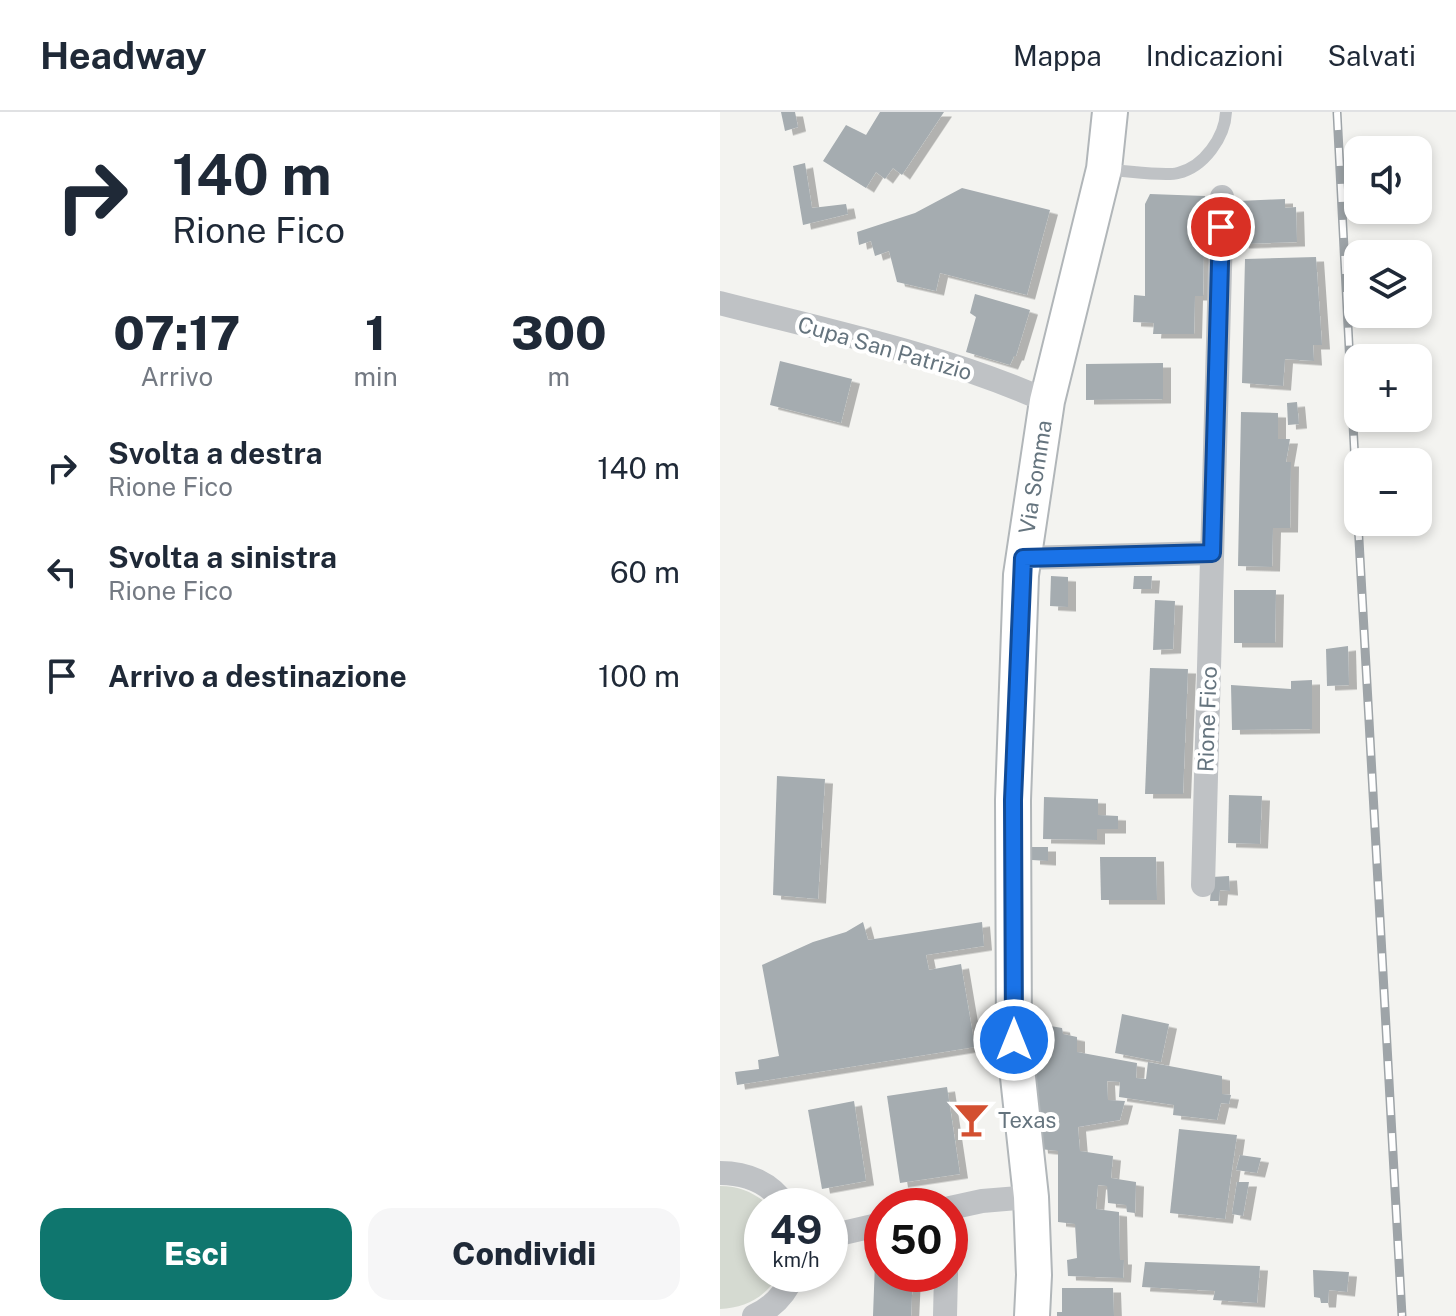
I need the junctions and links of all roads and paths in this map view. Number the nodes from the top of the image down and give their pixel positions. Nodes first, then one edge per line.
1 (1110, 112) edge
2 (1226, 112) edge
3 (1104, 169) junction
4 (1222, 197) dead end
5 (720, 303) edge
6 (1047, 401) junction
7 (1212, 553) junction
8 (1023, 558) junction
9 (1203, 885) dead end
10 (720, 1173) edge
11 (769, 1188) edge
12 (1031, 1197) junction
13 (968, 1204) edge
14 (784, 1292) edge
15 (946, 1292) edge
16 (754, 1316) edge
17 (945, 1316) edge
18 (1032, 1316) edge

1 - 3 main road, Via Somma
2 - 3 lane
3 - 6 main road, Via Somma
4 - 7 street, Rione Fico
5 - 6 street, Cupa San Patrizio
6 - 8 main road, Via Somma
7 - 8 street
7 - 9 street, Rione Fico
8 - 12 main road, Via Somma
10 - 11 street
12 - 13 street
12 - 18 main road, Via Somma
14 - 16 street
15 - 17 street

